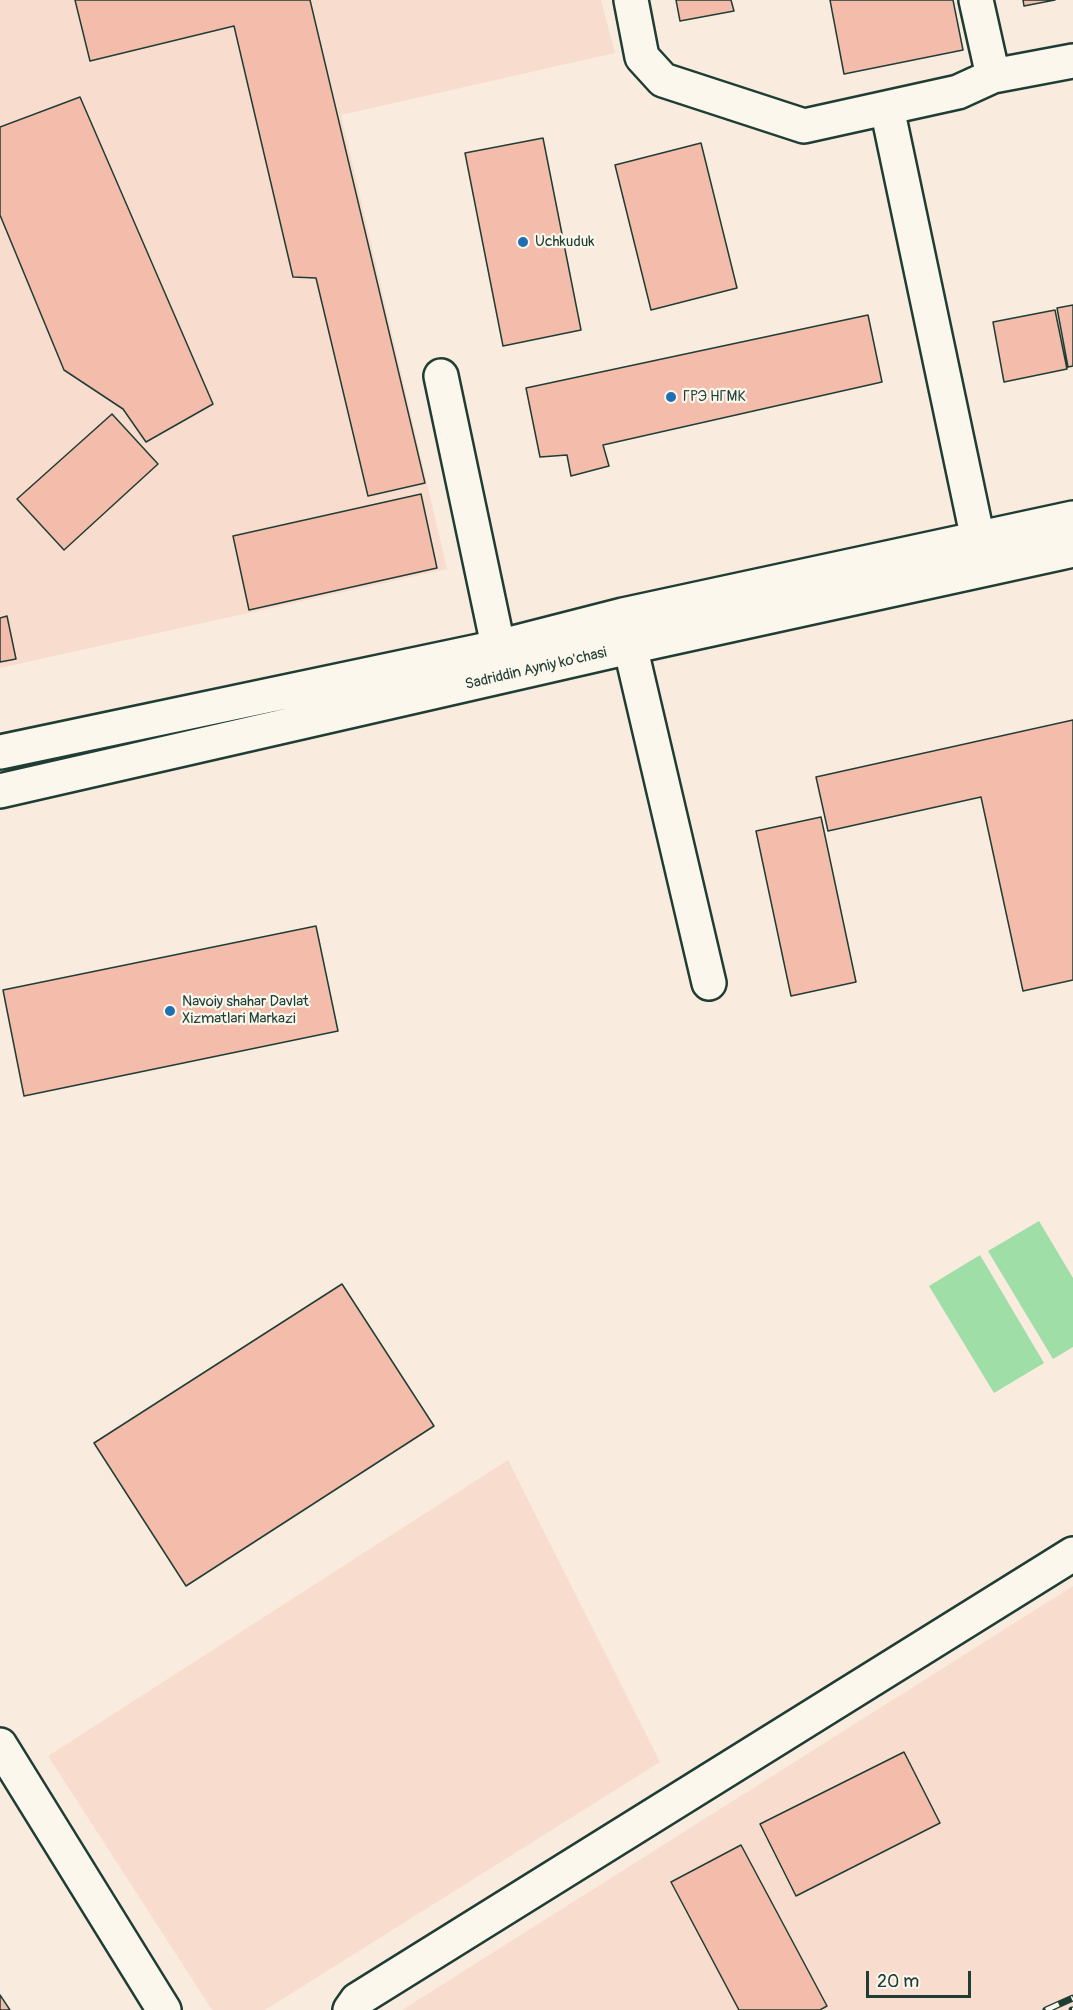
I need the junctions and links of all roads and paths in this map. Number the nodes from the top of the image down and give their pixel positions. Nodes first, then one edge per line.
1 (631, 0) edge
2 (976, 0) edge
3 (1073, 62) edge
4 (993, 76) junction
5 (887, 108) junction
6 (441, 376) dead end
7 (1073, 518) edge
8 (1073, 550) edge
9 (981, 554) junction
10 (623, 615) junction
11 (630, 647) junction
12 (501, 662) junction
13 (0, 752) edge
14 (0, 791) edge
15 (709, 983) dead end
16 (1073, 1554) edge
17 (0, 1744) edge
18 (164, 2010) edge
19 (351, 2010) edge

1 - 5 main road
2 - 4 main road
3 - 4 main road
4 - 5 main road
5 - 9 main road
6 - 12 main road
7 - 9 main road, Sadriddin Ayniy ko'chasi
8 - 9 main road, Sadriddin Ayniy ko'chasi
9 - 10 main road, Sadriddin Ayniy ko'chasi
9 - 11 main road, Sadriddin Ayniy ko'chasi
10 - 11 main road
10 - 12 main road, Sadriddin Ayniy ko'chasi
11 - 12 main road, Sadriddin Ayniy ko'chasi
11 - 15 main road
12 - 13 main road, Sadriddin Ayniy ko'chasi
12 - 14 main road, Sadriddin Ayniy ko'chasi
16 - 19 main road
17 - 18 main road

